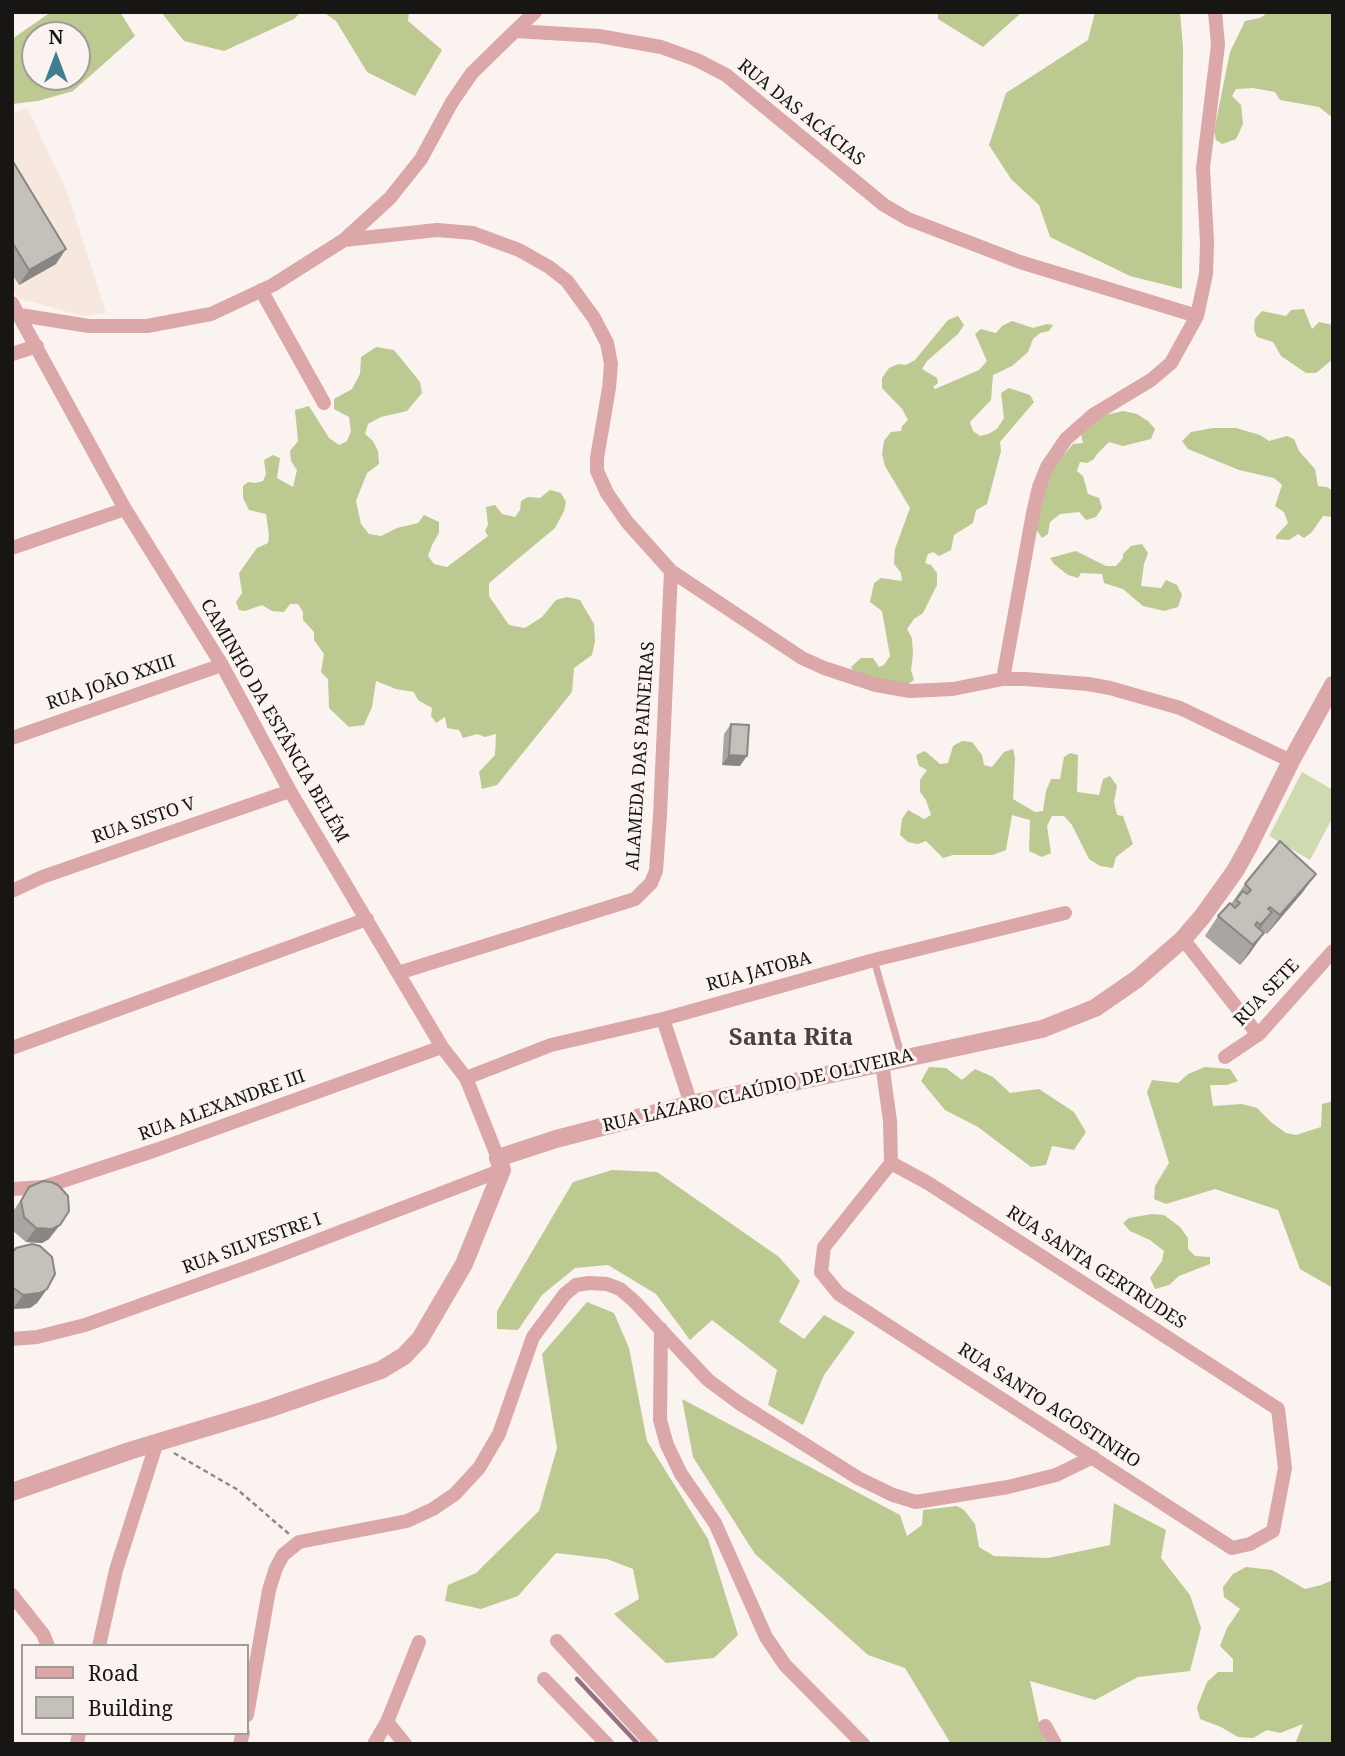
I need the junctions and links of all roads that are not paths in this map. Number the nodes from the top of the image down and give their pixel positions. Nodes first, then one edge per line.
1 (535, 12) edge
2 (1215, 12) edge
3 (515, 31) junction
4 (344, 240) junction
5 (261, 290) junction
6 (16, 309) edge
7 (1198, 316) junction
8 (37, 346) junction
9 (12, 354) edge
10 (324, 403) dead end
11 (125, 509) junction
12 (12, 548) edge
13 (671, 571) junction
14 (222, 665) junction
15 (1003, 679) junction
16 (1333, 685) edge
17 (12, 738) edge
18 (1291, 761) junction
19 (290, 791) junction
20 (12, 891) edge
21 (1065, 913) dead end
22 (366, 919) junction
23 (1183, 939) junction
24 (1333, 951) edge
25 (874, 960) junction
26 (398, 973) junction
27 (663, 1018) junction
28 (1258, 1035) junction
29 (442, 1047) junction
30 (12, 1048) edge
31 (1225, 1057) dead end
32 (902, 1058) junction
33 (882, 1062) junction
34 (466, 1078) junction
35 (691, 1104) junction
36 (891, 1163) junction
37 (500, 1164) junction
38 (12, 1189) edge
39 (660, 1329) junction
40 (12, 1339) edge
41 (1278, 1409) joint
42 (157, 1442) junction
43 (1093, 1457) junction
44 (12, 1492) edge
45 (12, 1595) edge
46 (556, 1641) dead end
47 (419, 1642) dead end
48 (47, 1644) edge
49 (99, 1644) edge
50 (544, 1679) dead end
51 (248, 1709) edge
52 (387, 1722) junction
53 (1045, 1726) dead end
54 (374, 1744) edge
55 (405, 1744) edge
56 (607, 1744) edge
57 (652, 1744) edge
58 (863, 1744) edge
59 (1055, 1744) edge

1 - 3 street
2 - 7 street
3 - 4 street
3 - 7 street, RUA DAS ACÁCIAS
4 - 5 street
4 - 13 street
5 - 6 street
5 - 10 street
6 - 8 street, CAMINHO DA ESTÂNCIA BELÉM
7 - 15 street
8 - 9 street
8 - 11 street, CAMINHO DA ESTÂNCIA BELÉM
11 - 12 street
11 - 14 street, CAMINHO DA ESTÂNCIA BELÉM
13 - 15 street
13 - 26 street, ALAMEDA DAS PAINEIRAS
14 - 17 street, RUA JOÃO XXIII
14 - 19 street, CAMINHO DA ESTÂNCIA BELÉM
15 - 18 street
16 - 18 street, RUA LÁZARO CLAÚDIO DE OLIVEIRA
18 - 23 street, RUA LÁZARO CLAÚDIO DE OLIVEIRA
19 - 20 street, RUA SISTO V
19 - 22 street, CAMINHO DA ESTÂNCIA BELÉM
21 - 25 street, RUA JATOBA
22 - 26 street, CAMINHO DA ESTÂNCIA BELÉM
22 - 30 street
23 - 28 street
23 - 32 street, RUA LÁZARO CLAÚDIO DE OLIVEIRA
24 - 28 street, RUA SETE
25 - 27 street, RUA JATOBA
25 - 32 lane
26 - 29 street, CAMINHO DA ESTÂNCIA BELÉM
27 - 34 street, RUA JATOBA
27 - 35 street
28 - 31 street, RUA SETE
29 - 34 street, CAMINHO DA ESTÂNCIA BELÉM
29 - 38 street, RUA ALEXANDRE III
32 - 33 street, RUA LÁZARO CLAÚDIO DE OLIVEIRA
33 - 35 street, RUA LÁZARO CLAÚDIO DE OLIVEIRA
33 - 36 street
34 - 37 street, CAMINHO DA ESTÂNCIA BELÉM
35 - 37 street, RUA LÁZARO CLAÚDIO DE OLIVEIRA
36 - 41 street, RUA SANTA GERTRUDES
36 - 43 street, RUA SANTO AGOSTINHO
37 - 40 street, RUA SILVESTRE I
37 - 42 street
39 - 43 street
39 - 51 street
39 - 58 street
41 - 43 street, RUA SANTO AGOSTINHO
42 - 44 street
42 - 49 street
45 - 48 street
46 - 57 street
47 - 52 street
50 - 56 street
52 - 54 street
52 - 55 street
53 - 59 street

